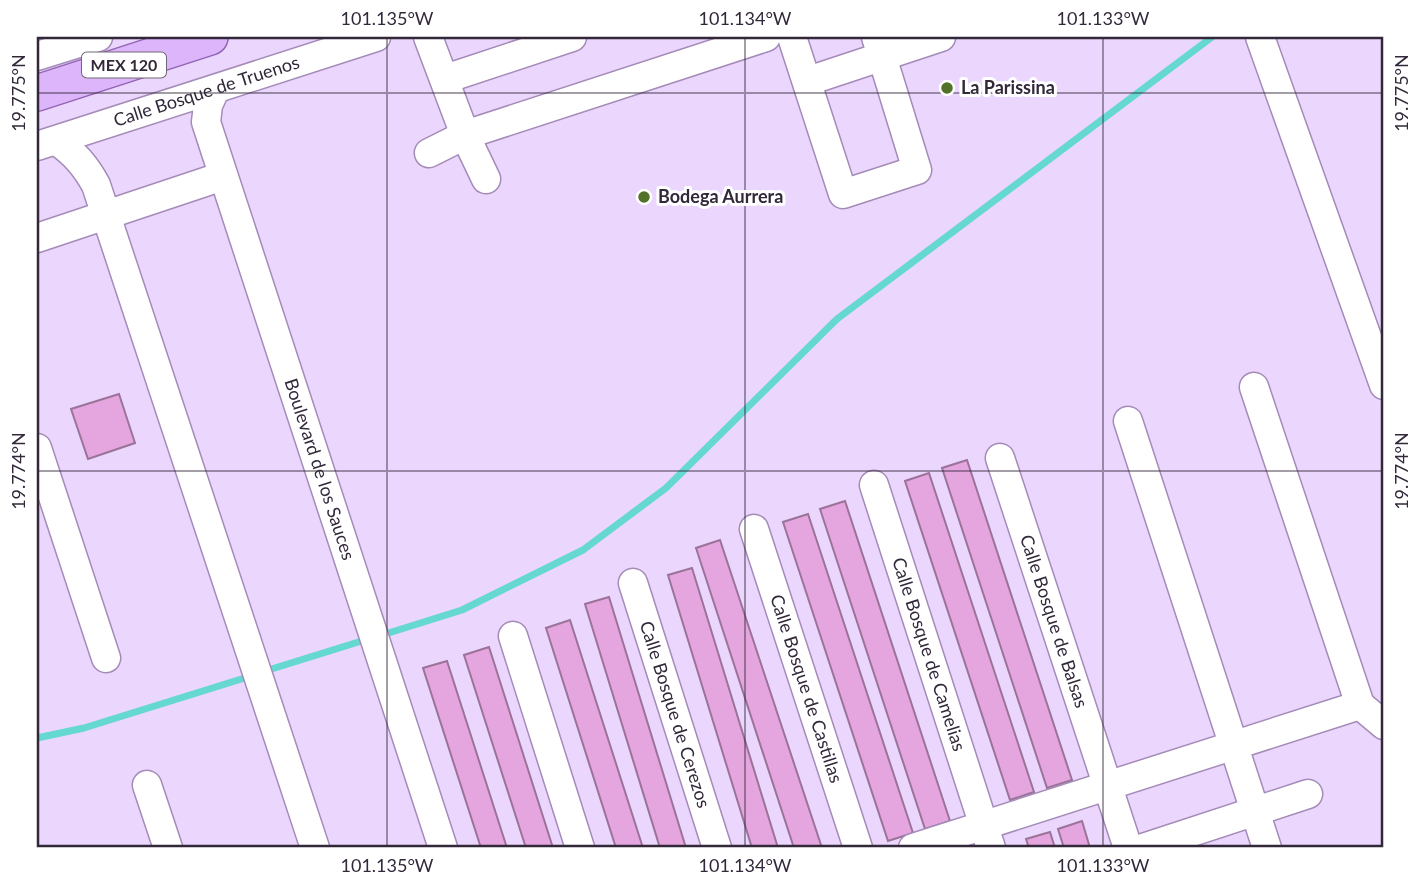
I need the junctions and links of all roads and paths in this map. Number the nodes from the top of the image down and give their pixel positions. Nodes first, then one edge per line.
1 (98, 37) edge
2 (210, 37) edge
3 (376, 37) edge
4 (428, 37) edge
5 (572, 37) edge
6 (766, 37) edge
7 (792, 37) edge
8 (942, 37) edge
9 (1260, 37) edge
10 (880, 47) edge
11 (37, 56) edge
12 (445, 79) junction
13 (808, 81) junction
14 (215, 90) junction
15 (37, 93) edge
16 (465, 135) junction
17 (47, 144) edge
18 (429, 153) dead end
19 (223, 176) junction
20 (486, 179) dead end
21 (106, 215) junction
22 (37, 238) edge
23 (1384, 384) edge
24 (1254, 387) dead end
25 (1128, 421) dead end
26 (37, 448) edge
27 (1000, 458) dead end
28 (874, 485) dead end
29 (754, 529) dead end
30 (633, 583) dead end
31 (513, 636) dead end
32 (106, 658) dead end
33 (1360, 705) junction
34 (1384, 725) edge
35 (1233, 745) junction
36 (147, 785) dead end
37 (1108, 785) junction
38 (1308, 794) dead end
39 (1255, 813) junction
40 (987, 837) edge
41 (168, 848) edge
42 (314, 848) edge
43 (443, 848) edge
44 (580, 848) edge
45 (717, 848) edge
46 (858, 848) edge
47 (913, 848) edge
48 (1128, 848) edge
49 (1143, 848) edge
50 (1267, 848) edge

1 - 11 street
2 - 15 main road, MEX 120
3 - 14 street, Calle Bosque de Truenos
4 - 12 street
5 - 12 street
6 - 16 street
7 - 13 street
8 - 10 street
9 - 23 street
10 - 13 street
10 - 13 street
12 - 16 street
14 - 17 street, Calle Bosque de Truenos
14 - 19 street, Boulevard de los Sauces
16 - 18 street
16 - 20 street
17 - 21 street
19 - 21 street
19 - 43 street, Boulevard de los Sauces
21 - 22 street
21 - 42 street
24 - 33 street
25 - 35 street
26 - 32 street
27 - 37 street, Calle Bosque de Balsas
28 - 40 street, Calle Bosque de Camelias
29 - 46 street, Calle Bosque de Castillas
30 - 45 street, Calle Bosque de Cerezos
31 - 44 street
33 - 34 street
33 - 35 street
35 - 37 street
35 - 39 street
36 - 41 street
37 - 40 street
37 - 48 street, Calle Bosque de Balsas
38 - 39 street
39 - 49 street
39 - 50 street
40 - 47 street

